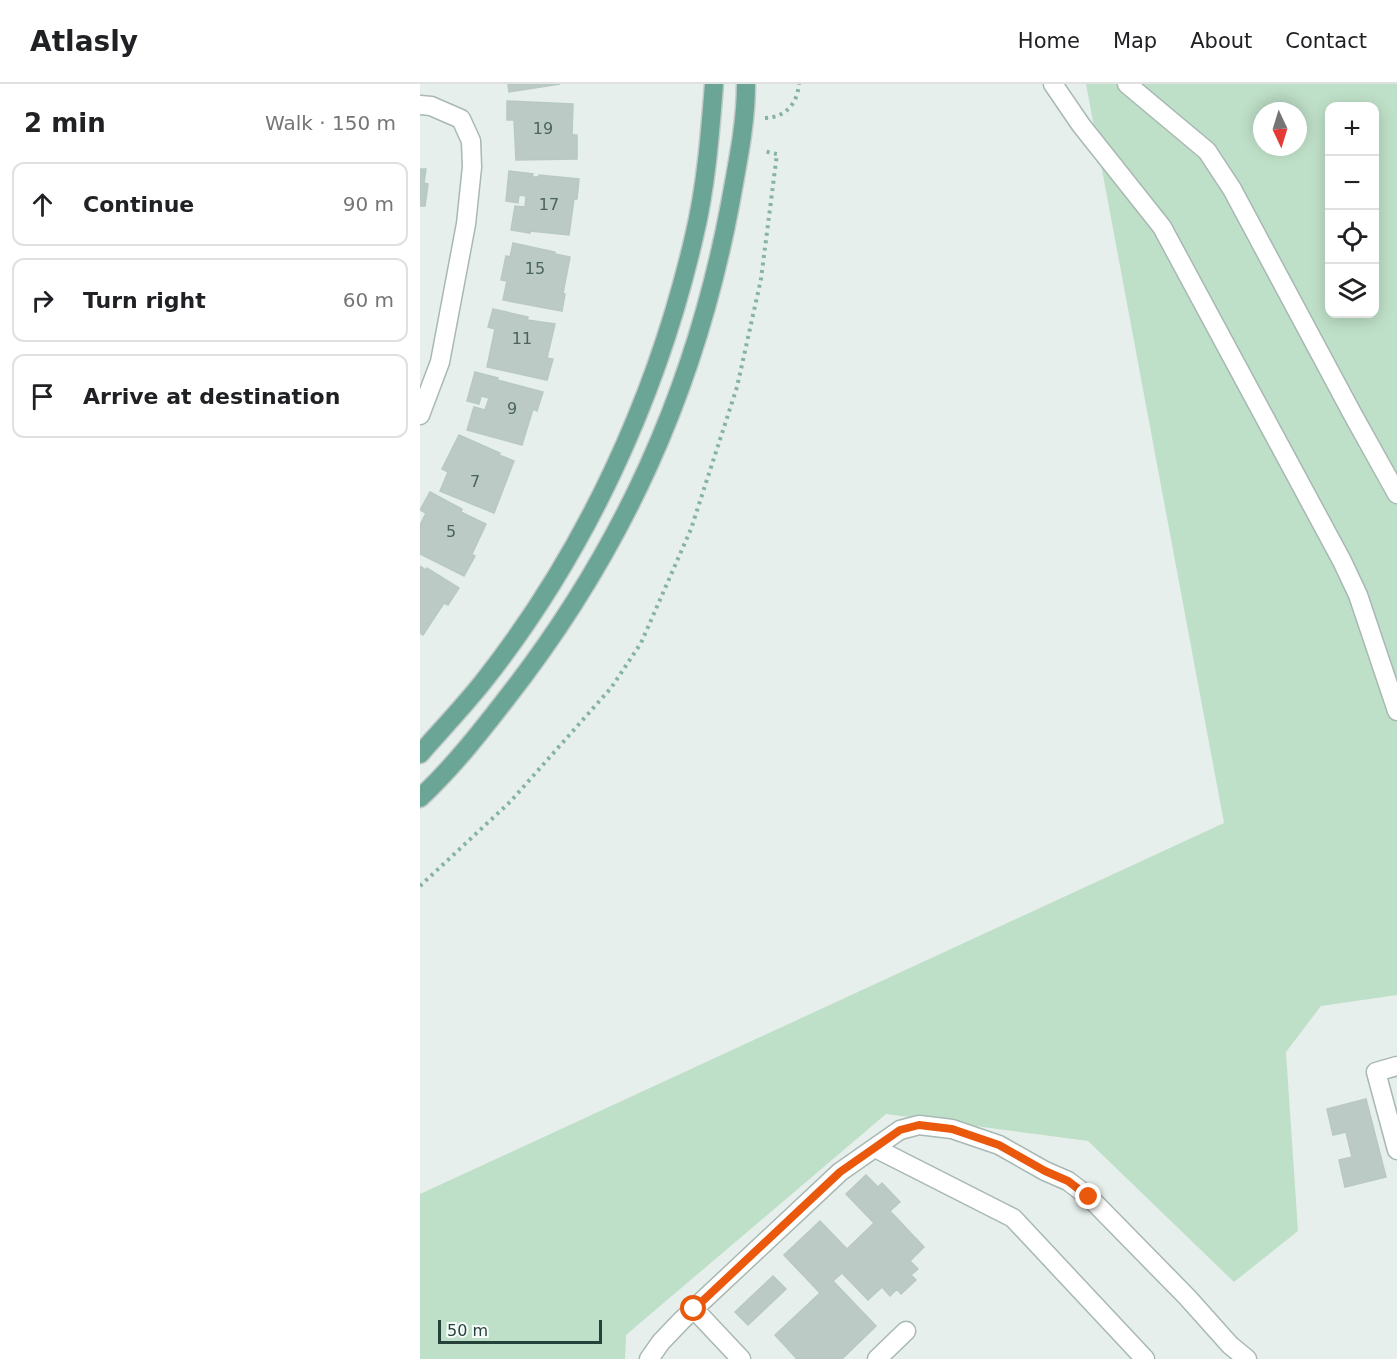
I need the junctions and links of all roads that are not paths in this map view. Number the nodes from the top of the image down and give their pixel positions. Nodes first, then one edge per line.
1 (714, 84) edge
2 (746, 84) edge
3 (1053, 84) edge
4 (1127, 84) edge
5 (420, 105) edge
6 (420, 415) edge
7 (1397, 494) edge
8 (1397, 711) edge
9 (420, 754) edge
10 (420, 798) edge
11 (1397, 1066) edge
12 (875, 1148) junction
13 (1397, 1150) edge
14 (694, 1309) junction
15 (906, 1331) dead end
16 (649, 1359) edge
17 (741, 1359) edge
18 (877, 1359) edge
19 (1145, 1359) edge
20 (1247, 1359) edge

1 - 9 main road
2 - 10 main road
3 - 8 street
4 - 7 street
5 - 6 street
11 - 13 street
12 - 14 street
12 - 19 street
12 - 20 street
14 - 16 street
14 - 17 street
15 - 18 street

